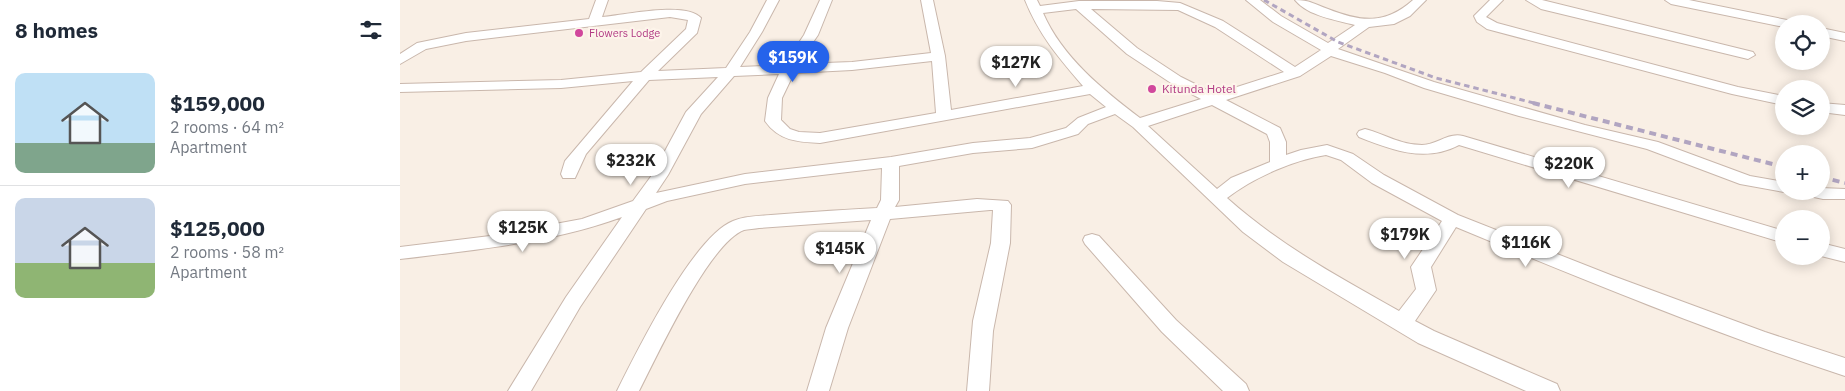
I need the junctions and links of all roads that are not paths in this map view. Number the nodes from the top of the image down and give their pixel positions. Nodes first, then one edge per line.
1 (602, 0) edge
2 (773, 0) edge
3 (826, 0) edge
4 (927, 0) edge
5 (1252, 0) edge
6 (1302, 0) edge
7 (1420, 0) edge
8 (1497, 0) edge
9 (1532, 0) edge
10 (1671, 0) edge
11 (1033, 5) edge
12 (1079, 5) junction
13 (594, 22) junction
14 (1775, 22) edge
15 (1366, 24) junction
16 (1830, 34) edge
17 (1845, 38) edge
18 (1330, 51) junction
19 (1748, 54) dead end
20 (938, 56) junction
21 (400, 60) edge
22 (789, 68) junction
23 (730, 72) junction
24 (1295, 73) junction
25 (645, 76) junction
26 (400, 88) edge
27 (1093, 90) junction
28 (1775, 99) edge
29 (1210, 100) junction
30 (1116, 108) junction
31 (1830, 108) edge
32 (1845, 110) edge
33 (944, 115) junction
34 (1138, 124) junction
35 (1365, 134) dead end
36 (891, 162) junction
37 (1278, 165) junction
38 (569, 174) dead end
39 (1775, 185) edge
40 (1830, 194) edge
41 (1845, 194) edge
42 (1217, 198) junction
43 (636, 207) junction
44 (883, 213) junction
45 (1452, 220) junction
46 (585, 224) junction
47 (620, 232) junction
48 (1775, 234) edge
49 (1092, 240) dead end
50 (1830, 252) edge
51 (400, 253) edge
52 (1845, 256) edge
53 (1402, 323) junction
54 (1845, 367) edge
55 (519, 391) edge
56 (628, 391) edge
57 (818, 391) edge
58 (978, 391) edge
59 (1238, 391) edge
60 (1548, 391) edge

1 - 13 street
2 - 23 street
3 - 22 street
4 - 20 street
5 - 18 street
6 - 15 street
7 - 15 street
8 - 28 street
9 - 19 street
10 - 14 street
11 - 12 street
11 - 27 street
12 - 24 street
12 - 29 street
13 - 21 street
13 - 25 street
15 - 18 street
16 - 17 street
18 - 24 street
18 - 39 street
20 - 22 street
20 - 33 street
22 - 23 street
22 - 33 street
23 - 25 street
23 - 43 street
24 - 29 street
25 - 26 street
25 - 38 street
27 - 30 street
27 - 33 street
29 - 34 street
29 - 37 street
30 - 34 street
30 - 36 street
31 - 32 street
34 - 42 street
35 - 48 street
36 - 43 street
36 - 44 street
37 - 42 street
37 - 45 street
40 - 41 street
42 - 53 street
43 - 46 street
43 - 47 street
44 - 56 street
44 - 57 street
44 - 58 street
45 - 53 street
45 - 54 street
46 - 47 street
46 - 51 street
47 - 55 street
49 - 59 street
50 - 52 street
53 - 60 street

